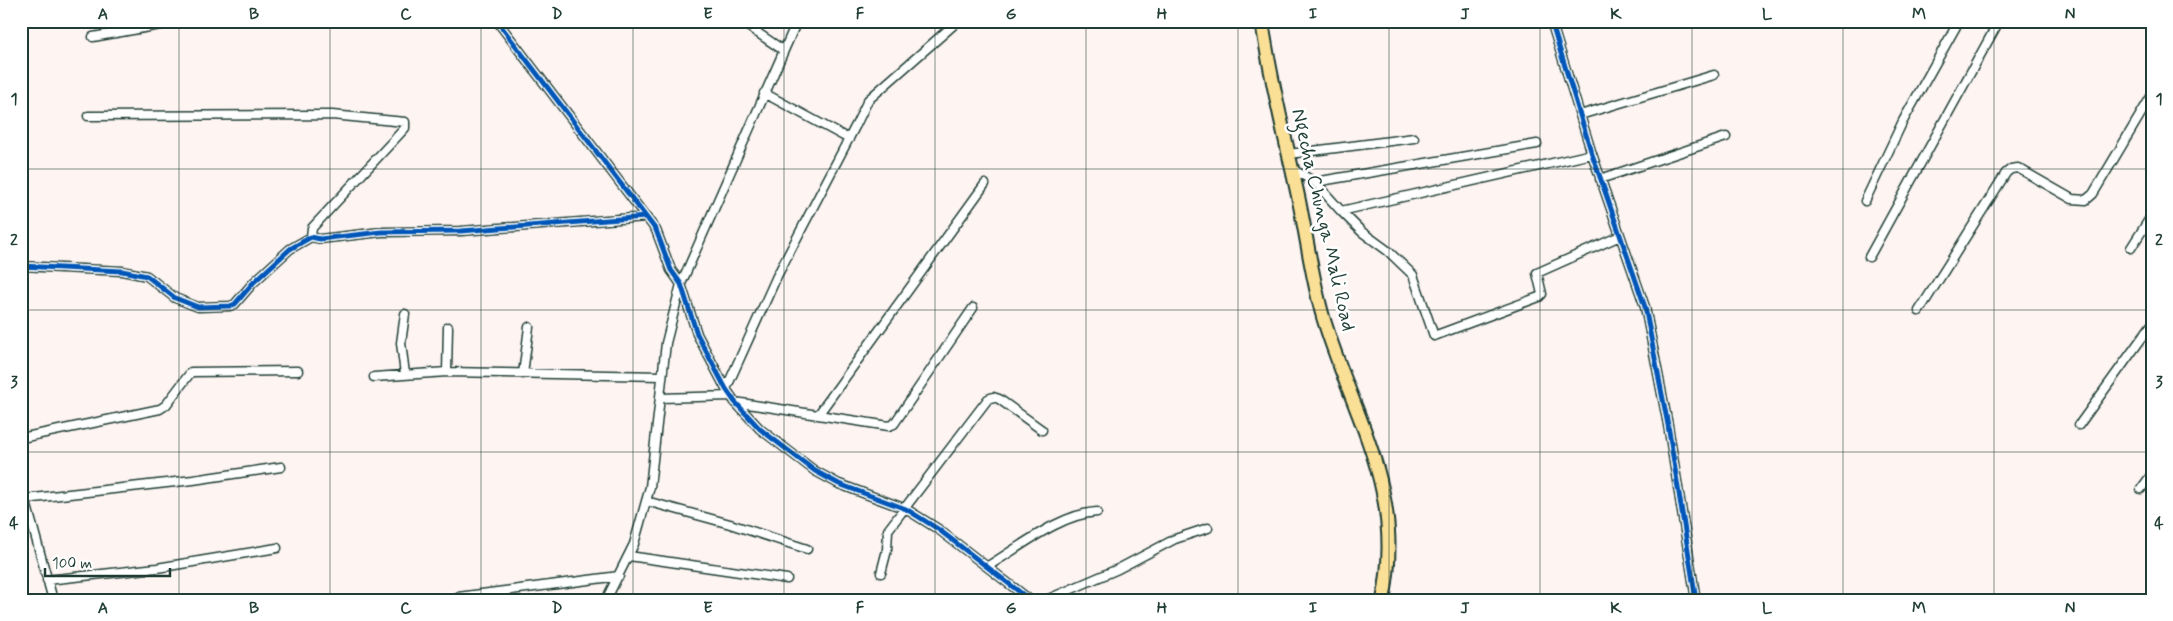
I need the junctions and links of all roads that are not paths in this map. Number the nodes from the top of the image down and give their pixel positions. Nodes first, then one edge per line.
1 (183, 21) edge
2 (497, 21) edge
3 (740, 21) edge
4 (797, 21) edge
5 (958, 21) edge
6 (1262, 21) edge
7 (1551, 21) edge
8 (1959, 21) edge
9 (1999, 21) edge
10 (93, 37) dead end
11 (783, 50) junction
12 (1714, 75) dead end
13 (764, 93) junction
14 (2152, 96) edge
15 (1580, 115) junction
16 (88, 116) dead end
17 (1726, 137) dead end
18 (1414, 138) dead end
19 (849, 139) junction
20 (1537, 144) dead end
21 (1288, 154) junction
22 (1592, 154) junction
23 (1292, 169) junction
24 (1600, 179) junction
25 (1315, 182) junction
26 (985, 184) dead end
27 (1865, 201) dead end
28 (1341, 211) junction
29 (2152, 215) edge
30 (646, 217) junction
31 (1620, 236) junction
32 (311, 237) junction
33 (2131, 248) dead end
34 (1869, 257) dead end
35 (21, 266) edge
36 (681, 284) junction
37 (972, 308) dead end
38 (1919, 311) dead end
39 (405, 314) dead end
40 (2152, 324) edge
41 (448, 327) dead end
42 (529, 327) dead end
43 (298, 371) dead end
44 (447, 372) junction
45 (405, 374) junction
46 (523, 374) junction
47 (662, 376) junction
48 (374, 377) dead end
49 (726, 389) junction
50 (660, 398) junction
51 (733, 399) junction
52 (818, 415) junction
53 (2079, 425) dead end
54 (1042, 430) dead end
55 (21, 438) edge
56 (281, 467) dead end
57 (2152, 474) edge
58 (21, 484) edge
59 (2141, 489) dead end
60 (26, 499) junction
61 (646, 500) junction
62 (906, 510) junction
63 (1097, 512) dead end
64 (1208, 528) dead end
65 (276, 548) dead end
66 (807, 549) dead end
67 (629, 556) junction
68 (988, 566) junction
69 (881, 573) dead end
70 (619, 576) junction
71 (786, 579) dead end
72 (47, 580) junction
73 (458, 597) dead end
74 (53, 600) edge
75 (606, 600) edge
76 (1030, 600) edge
77 (1046, 600) edge
78 (1383, 600) edge
79 (1696, 600) edge

1 - 10 street
2 - 30 street
3 - 11 street
4 - 11 street
5 - 19 street
6 - 21 main road, Ngecha Chunga Mali Road
7 - 15 street
8 - 27 street
9 - 34 street
11 - 13 street
12 - 15 street
13 - 19 street
13 - 36 street
14 - 38 street
15 - 22 street
16 - 32 street
17 - 24 street
18 - 21 street
19 - 49 street
20 - 25 street
21 - 23 main road, Ngecha Chunga Mali Road
22 - 24 street
22 - 28 street
23 - 25 street
23 - 78 main road, Ngecha Chunga Mali Road
24 - 31 street
25 - 28 street
26 - 52 street
28 - 31 street
29 - 33 street
30 - 32 street
30 - 36 street
31 - 79 street
32 - 35 street
36 - 47 street
36 - 49 street
37 - 52 street
39 - 45 street
40 - 53 street
41 - 44 street
42 - 46 street
43 - 55 street
44 - 45 street
44 - 46 street
45 - 48 street
46 - 47 street
47 - 50 street
49 - 51 street
50 - 51 street
50 - 61 street
51 - 52 street
51 - 62 street
54 - 62 street
56 - 60 street
57 - 59 street
58 - 60 street
60 - 72 street
61 - 66 street
61 - 67 street
62 - 68 street
62 - 69 street
63 - 68 street
64 - 77 street
65 - 72 street
67 - 70 street
67 - 71 street
68 - 76 street
70 - 73 street
70 - 75 street
72 - 74 street

